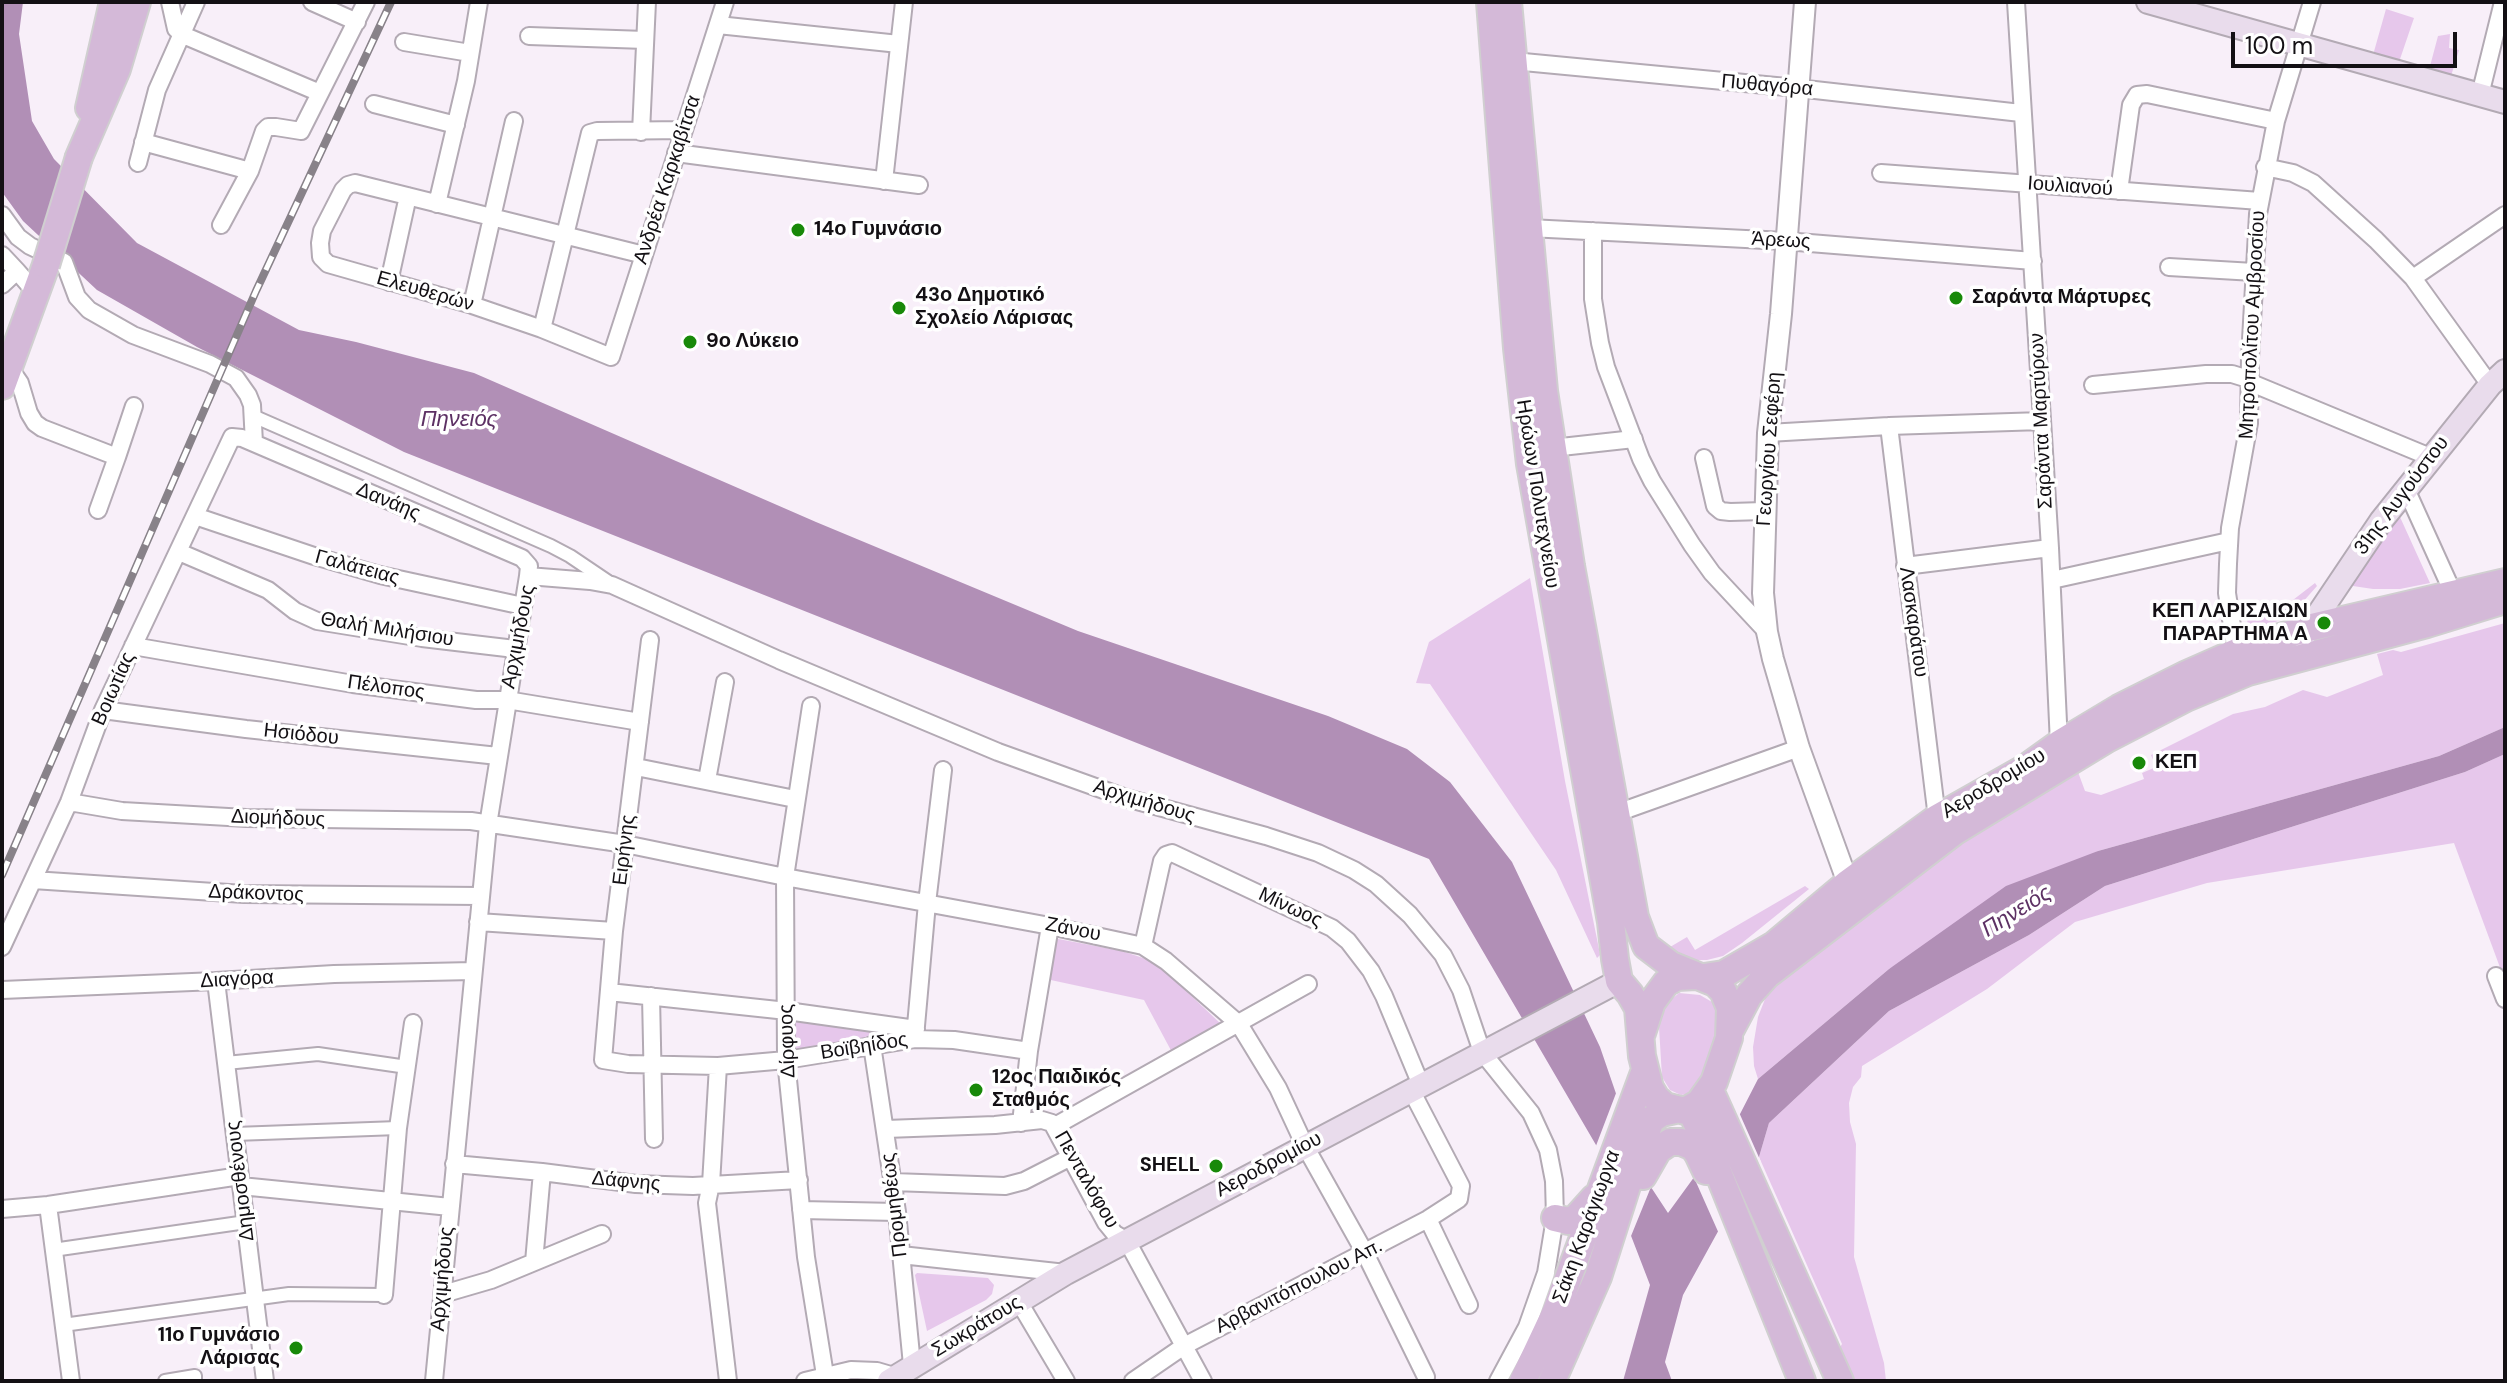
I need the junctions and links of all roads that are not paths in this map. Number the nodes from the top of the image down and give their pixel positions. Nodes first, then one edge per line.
1 (113, 2) edge
2 (137, 2) edge
3 (170, 2) edge
4 (196, 2) edge
5 (312, 2) edge
6 (366, 2) edge
7 (479, 2) edge
8 (647, 2) edge
9 (725, 2) edge
10 (904, 2) edge
11 (1490, 2) edge
12 (1508, 2) edge
13 (1805, 2) edge
14 (2016, 2) edge
15 (2312, 2) edge
16 (2503, 2) edge
17 (2157, 3) edge
18 (357, 22) junction
19 (718, 25) junction
20 (183, 35) junction
21 (529, 36) dead end
22 (645, 40) junction
23 (404, 42) dead end
24 (899, 44) junction
25 (2299, 44) junction
26 (470, 53) junction
27 (1513, 61) junction
28 (1797, 88) junction
29 (320, 93) junction
30 (2480, 95) junction
31 (2505, 102) edge
32 (374, 104) dead end
33 (2021, 113) junction
34 (514, 121) dead end
35 (2276, 121) junction
36 (456, 125) junction
37 (684, 130) junction
38 (641, 132) junction
39 (143, 142) junction
40 (676, 153) junction
41 (79, 157) junction
42 (138, 163) dead end
43 (2265, 167) junction
44 (250, 171) junction
45 (1881, 173) dead end
46 (884, 181) junction
47 (2027, 184) junction
48 (919, 185) dead end
49 (2119, 191) junction
50 (408, 196) junction
51 (2260, 201) junction
52 (437, 204) junction
53 (2, 215) edge
54 (2505, 215) edge
55 (491, 217) junction
56 (221, 225) dead end
57 (1529, 228) junction
58 (1593, 231) junction
59 (564, 235) junction
60 (1785, 241) junction
61 (2, 255) edge
62 (644, 255) junction
63 (2033, 261) junction
64 (2169, 267) dead end
65 (17, 271) junction
66 (2254, 272) junction
67 (2413, 278) junction
68 (389, 282) junction
69 (2, 285) edge
70 (36, 293) junction
71 (472, 305) junction
72 (542, 329) junction
73 (611, 357) joint
74 (6, 376) edge
75 (2497, 378) edge
76 (2249, 382) junction
77 (2093, 385) dead end
78 (134, 406) dead end
79 (253, 416) junction
80 (2042, 421) junction
81 (1889, 426) junction
82 (1768, 433) junction
83 (234, 436) joint
84 (1634, 439) junction
85 (254, 443) junction
86 (1552, 448) junction
87 (117, 457) junction
88 (2430, 457) junction
89 (1704, 458) dead end
90 (2406, 489) junction
91 (98, 510) dead end
92 (1764, 511) junction
93 (195, 516) junction
94 (2229, 541) junction
95 (2050, 548) junction
96 (179, 552) junction
97 (1905, 566) junction
98 (528, 576) junction
99 (2052, 580) junction
100 (2505, 582) edge
101 (612, 585) junction
102 (2454, 595) junction
103 (2505, 600) edge
104 (523, 606) junction
105 (2308, 628) junction
106 (1767, 632) junction
107 (650, 640) dead end
108 (133, 646) junction
109 (515, 649) junction
110 (2236, 652) junction
111 (2290, 660) junction
112 (725, 682) dead end
113 (507, 700) junction
114 (811, 706) dead end
115 (103, 710) junction
116 (640, 722) junction
117 (2059, 744) junction
118 (1799, 748) junction
119 (498, 756) junction
120 (636, 767) junction
121 (943, 770) dead end
122 (707, 780) junction
123 (795, 799) junction
124 (69, 802) junction
125 (1617, 813) junction
126 (1937, 818) junction
127 (488, 825) junction
128 (1266, 836) joint
129 (625, 844) junction
130 (785, 877) junction
131 (33, 880) junction
132 (1848, 883) junction
133 (480, 896) junction
134 (927, 903) junction
135 (478, 922) junction
136 (1050, 926) junction
137 (614, 931) junction
138 (1143, 946) junction
139 (2, 947) edge
140 (1656, 955) junction
141 (473, 971) junction
142 (1700, 976) junction
143 (2496, 976) dead end
144 (216, 981) junction
145 (1619, 981) junction
146 (1308, 984) dead end
147 (2, 990) edge
148 (609, 992) junction
149 (651, 996) junction
150 (2505, 999) edge
151 (787, 1011) junction
152 (413, 1023) dead end
153 (1239, 1024) junction
154 (1731, 1029) junction
155 (916, 1034) junction
156 (1642, 1037) junction
157 (872, 1045) junction
158 (1029, 1051) junction
159 (1484, 1051) junction
160 (603, 1060) joint
161 (786, 1060) junction
162 (226, 1063) junction
163 (654, 1064) junction
164 (718, 1066) junction
165 (407, 1067) junction
166 (1641, 1079) junction
167 (1416, 1088) junction
168 (1710, 1090) junction
169 (1672, 1113) junction
170 (1021, 1123) junction
171 (1055, 1126) junction
172 (398, 1128) junction
173 (886, 1129) junction
174 (235, 1134) junction
175 (654, 1139) dead end
176 (1305, 1146) junction
177 (1701, 1146) junction
178 (1071, 1157) junction
179 (454, 1164) junction
180 (542, 1172) junction
181 (799, 1180) junction
182 (240, 1181) junction
183 (893, 1182) junction
184 (711, 1184) junction
185 (393, 1201) junction
186 (1594, 1201) junction
187 (48, 1205) junction
188 (450, 1207) junction
189 (2, 1209) edge
190 (801, 1210) junction
191 (897, 1212) junction
192 (1620, 1213) junction
193 (1555, 1218) junction
194 (1428, 1219) junction
195 (246, 1222) junction
196 (602, 1234) dead end
197 (1127, 1241) junction
198 (53, 1250) junction
199 (1365, 1253) junction
200 (901, 1255) junction
201 (534, 1262) junction
202 (1066, 1273) junction
203 (443, 1294) junction
204 (384, 1295) joint
205 (255, 1298) junction
206 (1019, 1302) junction
207 (1469, 1305) dead end
208 (63, 1325) junction
209 (1184, 1346) junction
210 (1836, 1372) edge
211 (898, 1374) edge
212 (825, 1375) junction
213 (1426, 1377) dead end
214 (71, 1381) edge
215 (165, 1381) edge
216 (195, 1381) edge
217 (265, 1381) edge
218 (434, 1381) edge
219 (728, 1381) edge
220 (805, 1381) edge
221 (1066, 1381) edge
222 (1133, 1381) edge
223 (1203, 1381) edge
224 (1498, 1381) edge
225 (1523, 1381) edge
226 (1552, 1381) edge
227 (1802, 1381) edge

1 - 41 main road
2 - 41 main road
3 - 20 street
4 - 20 street
5 - 18 street
6 - 18 street
7 - 26 street
8 - 22 street
9 - 19 street, Ανδρέα Καρκαβίτσα
10 - 24 street
11 - 145 main road, Ηρώων Πολυτεχνείου
12 - 27 main road, Ηρώων Πολυτεχνείου
13 - 28 street, Γεωργίου Σεφέρη
14 - 33 street, Σαράντα Μαρτύρων
15 - 25 street, Μητροπολίτου Αμβροσίου
16 - 30 street
17 - 25 main road
18 - 29 street
19 - 24 street
19 - 37 street, Ανδρέα Καρκαβίτσα
20 - 29 street
20 - 39 street
21 - 22 street
22 - 38 street
23 - 26 street
24 - 46 street
25 - 30 main road
25 - 35 street, Μητροπολίτου Αμβροσίου
26 - 36 street
27 - 28 street, Πυθαγόρα
27 - 57 main road, Ηρώων Πολυτεχνείου
28 - 33 street, Πυθαγόρα
28 - 60 street, Γεωργίου Σεφέρη
29 - 44 street
30 - 31 main road
32 - 36 street
33 - 47 street, Σαράντα Μαρτύρων
34 - 55 street
35 - 43 street, Μητροπολίτου Αμβροσίου
35 - 49 street
36 - 52 street
37 - 38 street
37 - 40 street, Ανδρέα Καρκαβίτσα
38 - 59 street
39 - 42 street
39 - 44 street
40 - 46 street
40 - 62 street, Ανδρέα Καρκαβίτσα
41 - 70 main road, bridge
43 - 51 street, Μητροπολίτου Αμβροσίου
43 - 67 street
44 - 56 street
45 - 47 street, Ιουλιανού
46 - 48 street
47 - 49 street, Ιουλιανού
47 - 63 street, Σαράντα Μαρτύρων
49 - 51 street, Ιουλιανού
50 - 52 street
50 - 68 street
50 - 68 street, Ελευθερών
51 - 66 street, Μητροπολίτου Αμβροσίου
52 - 55 street
53 - 79 street
54 - 67 street
55 - 59 street
55 - 71 street
57 - 58 street, Άρεως
57 - 86 main road, Ηρώων Πολυτεχνείου
58 - 60 street, Άρεως
58 - 84 street
59 - 62 street
59 - 72 street
60 - 63 street, Άρεως
60 - 82 street, Γεωργίου Σεφέρη
61 - 65 street
62 - 73 street, Ανδρέα Καρκαβίτσα
63 - 80 street, Σαράντα Μαρτύρων
64 - 66 street
65 - 69 street
65 - 70 street
66 - 76 street, Μητροπολίτου Αμβροσίου
67 - 75 street
68 - 71 street, Ελευθερών
70 - 74 main road
71 - 72 street, Ελευθερών
72 - 73 street, Ελευθερών
74 - 87 street
75 - 88 main road, 31ης Αυγούστου
76 - 77 street
76 - 88 street
76 - 94 street, Μητροπολίτου Αμβροσίου
78 - 87 street
79 - 85 street
79 - 101 street
80 - 81 street
80 - 95 street, Σαράντα Μαρτύρων
81 - 82 street
81 - 97 street, Λασκαράτου
82 - 92 street, Γεωργίου Σεφέρη
83 - 85 street, Δανάης
83 - 93 street, Βοιωτίας
84 - 86 street
84 - 106 street
85 - 98 street, Δανάης
86 - 125 main road, Ηρώων Πολυτεχνείου
87 - 91 street
88 - 90 main road, 31ης Αυγούστου
89 - 92 street
90 - 102 street
90 - 105 main road, 31ης Αυγούστου
92 - 106 street, Γεωργίου Σεφέρη
93 - 96 street, Βοιωτίας
93 - 104 street, Γαλάτειας
94 - 99 street
94 - 110 street, Μητροπολίτου Αμβροσίου
95 - 97 street
95 - 99 street, Σαράντα Μαρτύρων
96 - 108 street, Βοιωτίας
96 - 109 street, Θαλή Μιλήσιου
97 - 126 street, Λασκαράτου
98 - 101 street, Αρχιμήδους
98 - 104 street, Αρχιμήδους
99 - 117 street, Σαράντα Μαρτύρων
100 - 102 main road, Αεροδρομίου
101 - 128 street, Αρχιμήδους
102 - 105 main road, Αεροδρομίου
103 - 111 main road, Αεροδρομίου
104 - 109 street, Αρχιμήδους
105 - 110 main road, Αεροδρομίου
105 - 111 main road
106 - 118 street, Γεωργίου Σεφέρη
107 - 116 street, Ειρήνης
108 - 113 street, Πέλοπος
108 - 115 street, Βοιωτίας
109 - 113 street, Αρχιμήδους
110 - 117 main road, Αεροδρομίου
111 - 154 main road, Αεροδρομίου
112 - 122 street
113 - 116 street, Πέλοπος
113 - 119 street, Αρχιμήδους
114 - 123 street, Δίρφυος
115 - 119 street, Ησιόδου
115 - 124 street, Βοιωτίας
116 - 120 street, Ειρήνης
117 - 126 main road, Αεροδρομίου
118 - 125 street
118 - 132 street, Γεωργίου Σεφέρη
119 - 127 street, Αρχιμήδους
120 - 122 street
120 - 129 street, Ειρήνης
121 - 134 street
122 - 123 street
123 - 130 street, Δίρφυος
124 - 127 street, Διομήδους
124 - 131 street, Βοιωτίας
125 - 140 main road, Ηρώων Πολυτεχνείου
126 - 132 main road, Αεροδρομίου
127 - 129 street, Ζάνου
127 - 133 street, Αρχιμήδους
128 - 159 street, Σάκη Καράγιωργα
129 - 130 street, Ζάνου
129 - 137 street, Ειρήνης
130 - 134 street, Ζάνου
130 - 151 street, Δίρφυος
131 - 133 street, Δράκοντος
131 - 139 street, Βοιωτίας
132 - 142 main road, Αεροδρομίου
133 - 135 street, Αρχιμήδους
134 - 136 street, Ζάνου
134 - 155 street
135 - 137 street
135 - 141 street, Αρχιμήδους
136 - 138 street, Ζάνου
136 - 158 street
137 - 148 street, Ειρήνης
138 - 153 street, Ζάνου
138 - 167 street, Μίνωος
140 - 142 main road
140 - 145 main road
141 - 144 street, Διαγόρα
141 - 179 street, Αρχιμήδους
142 - 154 main road
142 - 156 main road
143 - 150 street
144 - 147 street, Διαγόρα
144 - 162 street, Δημοσθένους
145 - 156 main road
145 - 159 main road, Αεροδρομίου
146 - 153 street
148 - 149 street
148 - 160 street, Ειρήνης
149 - 151 street
149 - 163 street
151 - 155 street
151 - 161 street, Δίρφυος
152 - 165 street
153 - 171 street
153 - 176 street, Ζάνου
154 - 168 main road
155 - 157 street, Βοϊβηίδος
155 - 158 street, Βοϊβηίδος
156 - 166 main road
157 - 161 street, Βοϊβηίδος
157 - 173 street, Προμηθέως
158 - 170 street
159 - 167 main road, Αεροδρομίου
159 - 193 street, Σάκη Καράγιωργα
160 - 163 street, Βοϊβηίδος
161 - 164 street, Βοϊβηίδος
161 - 181 street, Δίρφυος
162 - 165 street
162 - 174 street, Δημοσθένους
163 - 164 street, Βοϊβηίδος
163 - 175 street
164 - 184 street
165 - 172 street
166 - 169 main road
166 - 186 main road, Σάκη Καράγιωργα
167 - 176 main road, Αεροδρομίου
167 - 194 street, Αρβανιτόπουλου Απ.
168 - 169 main road
168 - 210 main road
169 - 177 main road
169 - 192 main road, Σάκη Καράγιωργα
170 - 171 street, Πενταλόφου
170 - 173 street, Πενταλόφου
171 - 178 street, Πενταλόφου
172 - 174 street
172 - 185 street
173 - 183 street, Προμηθέως
174 - 182 street, Δημοσθένους
176 - 197 main road, Αεροδρομίου
176 - 199 street, Ζάνου
177 - 192 main road
177 - 227 main road
178 - 183 street
178 - 197 street, Πενταλόφου
179 - 180 street, Δάφνης
179 - 188 street, Αρχιμήδους
180 - 184 street, Δάφνης
180 - 201 street
181 - 184 street, Δάφνης
181 - 190 street, Δίρφυος
182 - 185 street
182 - 187 street
182 - 195 street, Δημοσθένους
183 - 191 street, Προμηθέως
184 - 219 street
185 - 188 street
185 - 204 street
186 - 193 main road
186 - 225 main road, Σάκη Καράγιωργα
187 - 189 street
187 - 198 street
188 - 203 street, Αρχιμήδους
190 - 191 street
190 - 212 street, Δίρφυος
191 - 200 street, Προμηθέως
192 - 226 main road, Σάκη Καράγιωργα
193 - 224 street, Σάκη Καράγιωργα
194 - 199 street, Αρβανιτόπουλου Απ.
194 - 207 street
195 - 198 street
195 - 205 street, Δημοσθένους
196 - 201 street
197 - 202 main road, Αεροδρομίου
197 - 209 street, Πενταλόφου
198 - 208 street
199 - 209 street, Αρβανιτόπουλου Απ.
199 - 213 street, Ζάνου
200 - 202 street
200 - 211 street, Προμηθέως
201 - 203 street
202 - 206 main road, Σωκράτους
203 - 218 street, Αρχιμήδους
204 - 205 street
205 - 208 street
205 - 217 street, Δημοσθένους
206 - 211 main road, Σωκράτους
206 - 221 street
208 - 214 street
209 - 222 street, Αρβανιτόπουλου Απ.
209 - 223 street, Πενταλόφου
211 - 212 street
212 - 220 street
215 - 216 street

